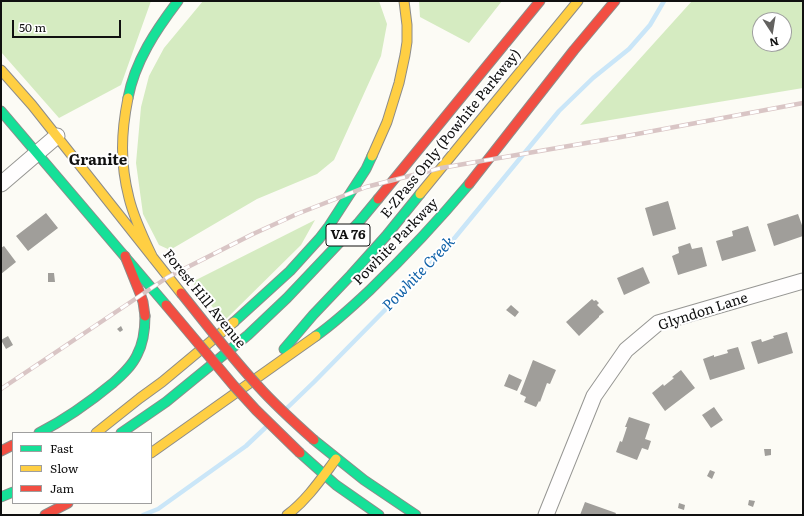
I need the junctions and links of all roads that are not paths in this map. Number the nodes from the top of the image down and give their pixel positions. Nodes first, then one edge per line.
1 (178, 1) edge
2 (404, 1) edge
3 (540, 1) edge
4 (578, 1) edge
5 (615, 1) edge
6 (1, 70) edge
7 (1, 111) edge
8 (57, 136) junction
9 (37, 153) junction
10 (1, 184) edge
11 (125, 256) junction
12 (153, 258) junction
13 (803, 281) edge
14 (264, 373) junction
15 (41, 432) edge
16 (97, 432) edge
17 (122, 432) edge
18 (12, 446) edge
19 (1, 451) edge
20 (152, 452) edge
21 (336, 459) junction
22 (324, 475) junction
23 (12, 492) edge
24 (1, 498) edge
25 (66, 504) edge
26 (45, 515) edge
27 (287, 515) edge
28 (379, 515) edge
29 (416, 515) edge
30 (546, 515) edge

1 - 12 main road
2 - 16 main road
3 - 17 main road, VA 76
4 - 14 main road, E-ZPass Only (Powhite Parkway) / VA 76
5 - 14 main road, Powhite Parkway / VA 76
6 - 8 main road, Forest Hill Avenue
7 - 9 main road
8 - 9 street
8 - 12 main road, Forest Hill Avenue
9 - 10 street
9 - 11 main road
11 - 15 main road
11 - 22 main road, bridge
12 - 21 main road, Forest Hill Avenue, bridge
13 - 30 street, Glyndon Lane
14 - 20 main road, Powhite Parkway / VA 76
18 - 19 main road
21 - 22 main road
21 - 29 main road, Forest Hill Avenue
22 - 27 main road
22 - 28 main road
23 - 24 main road
25 - 26 main road

